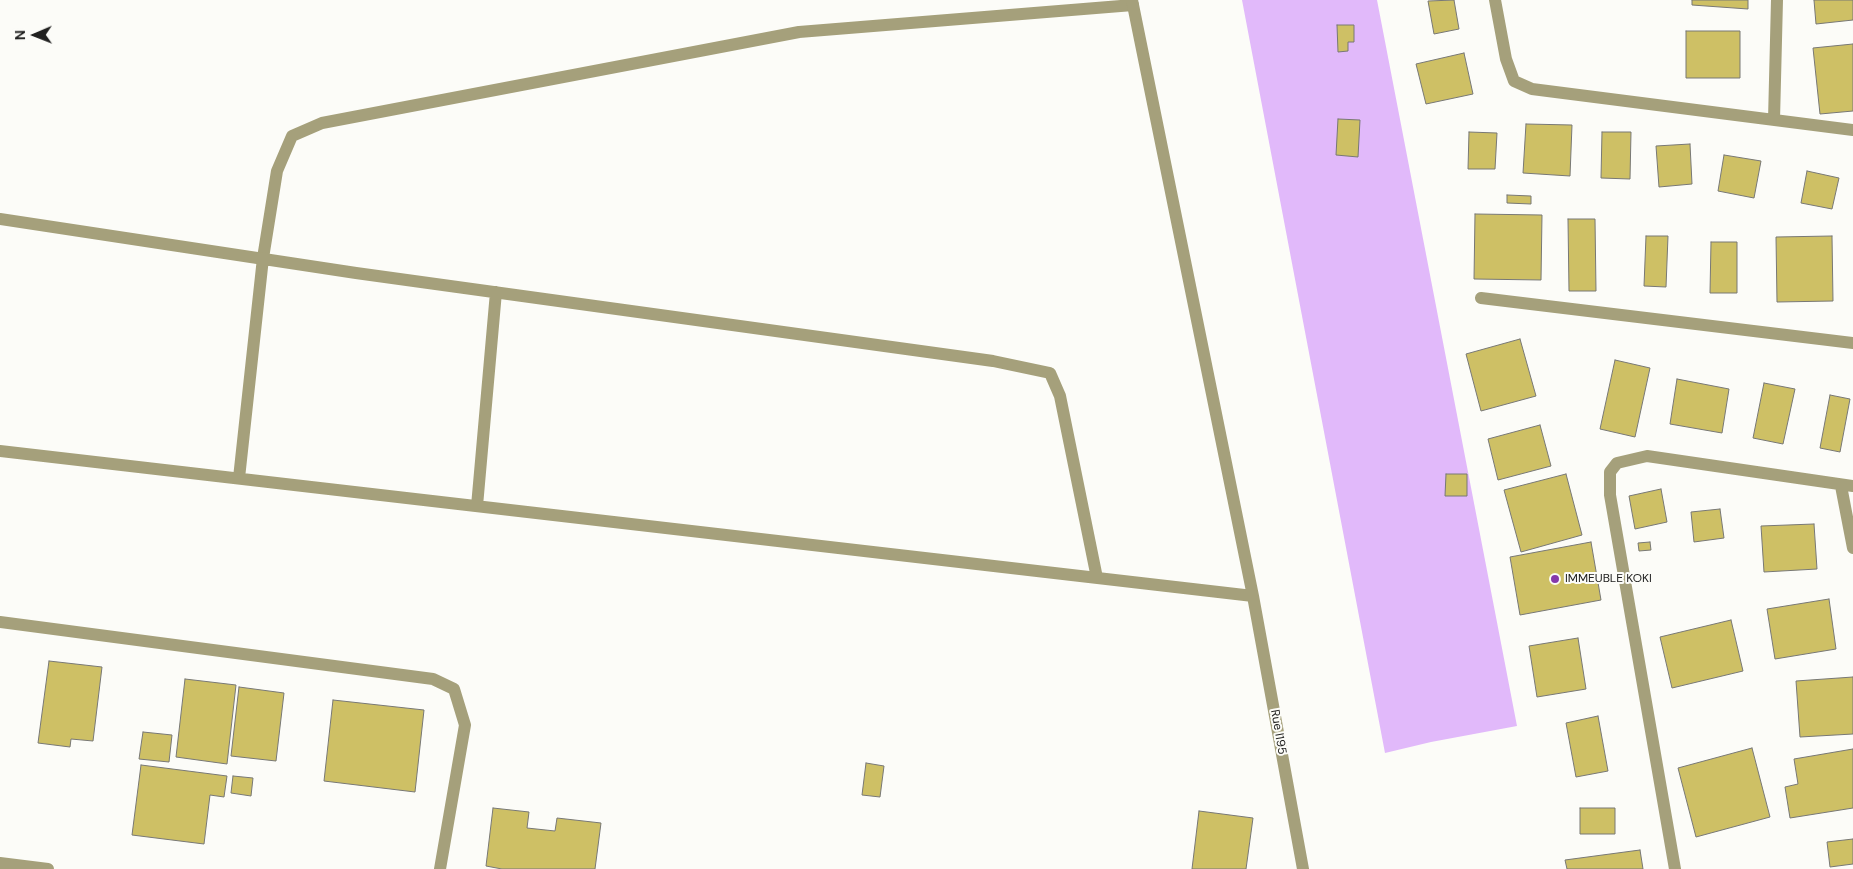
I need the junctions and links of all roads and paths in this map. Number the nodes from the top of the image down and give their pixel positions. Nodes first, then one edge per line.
1 (1495, 0) edge
2 (1777, 0) edge
3 (1132, 3) edge
4 (1774, 120) junction
5 (1853, 130) edge
6 (0, 219) edge
7 (263, 258) junction
8 (496, 292) junction
9 (1481, 298) dead end
10 (1853, 343) edge
11 (0, 451) edge
12 (239, 478) junction
13 (1847, 486) edge
14 (477, 506) junction
15 (1853, 548) edge
16 (1097, 578) junction
17 (1253, 596) junction
18 (0, 622) edge
19 (0, 863) edge
20 (48, 869) edge
21 (440, 869) edge
22 (1304, 869) edge
23 (1675, 869) edge

1 - 4 street
2 - 4 street
3 - 7 street
3 - 17 street, Rue I195
4 - 5 street
6 - 7 street
7 - 8 street
7 - 12 street
8 - 14 street
8 - 16 street
9 - 10 street
11 - 12 street
12 - 14 street
13 - 15 street
13 - 23 street
14 - 16 street
16 - 17 street
17 - 22 street, Rue I195
18 - 21 street
19 - 20 street

